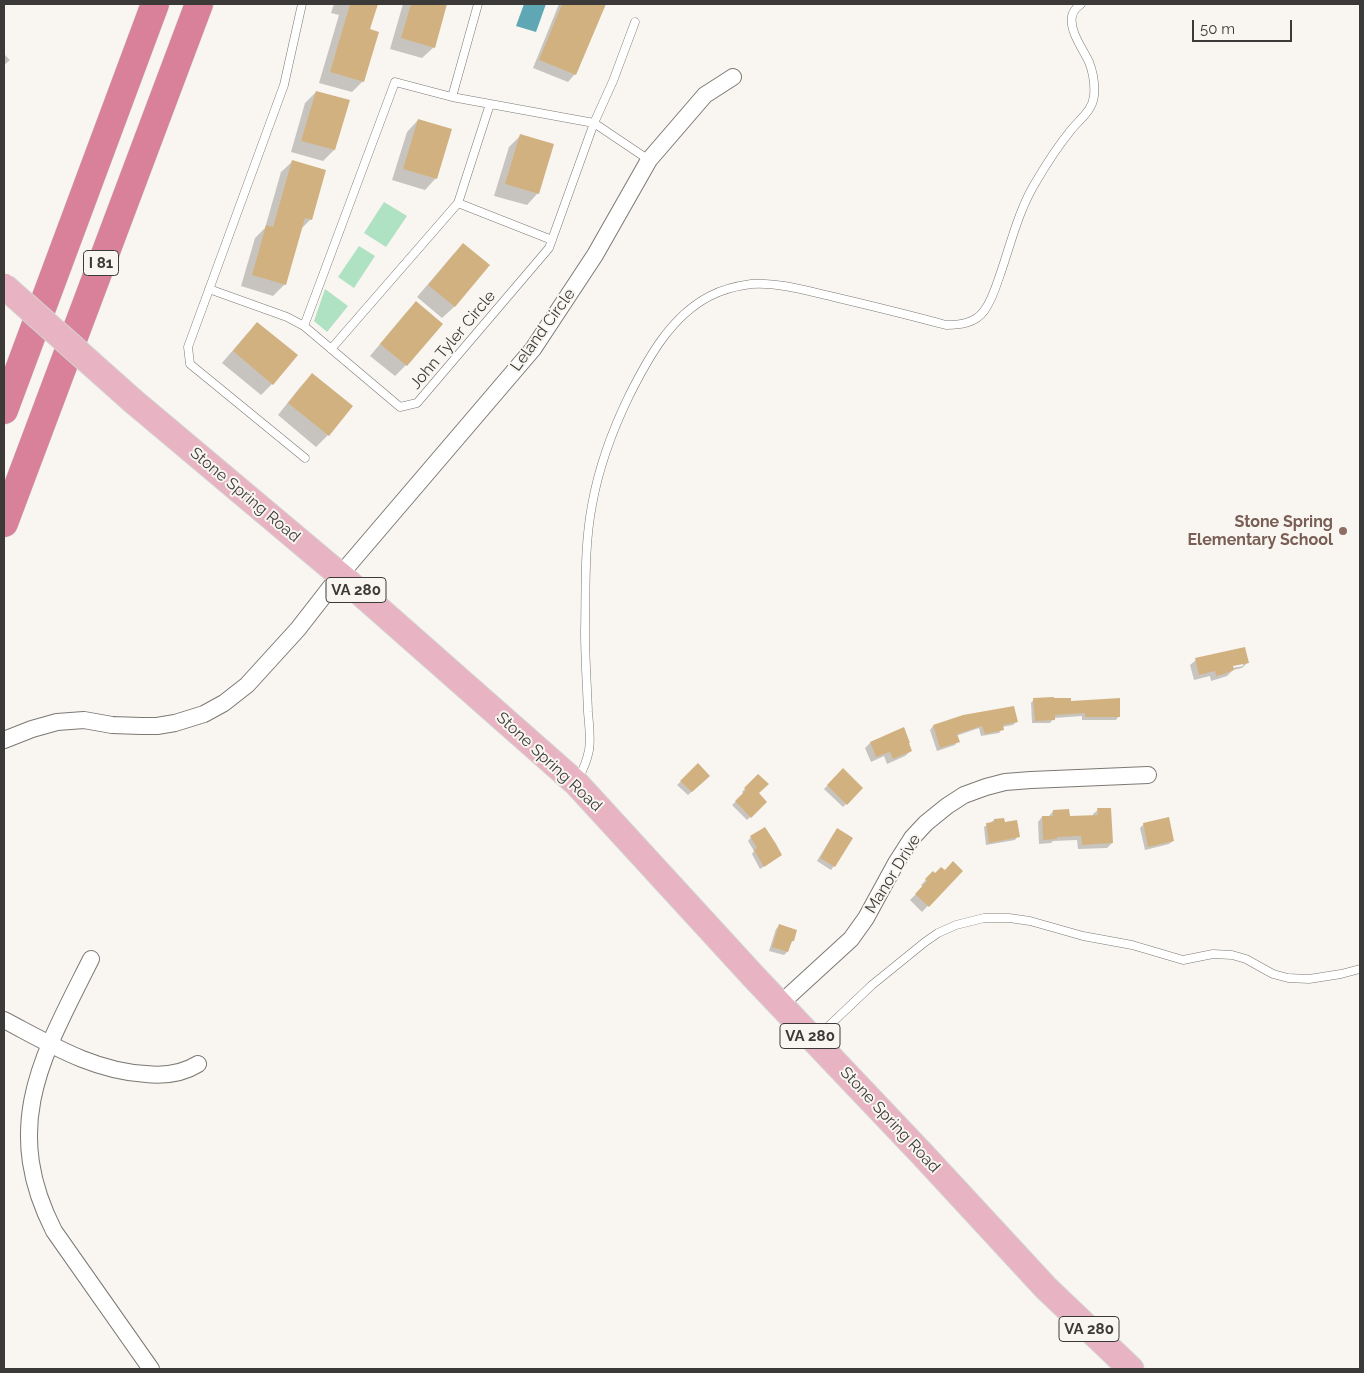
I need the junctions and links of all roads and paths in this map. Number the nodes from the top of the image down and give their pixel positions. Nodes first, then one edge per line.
1 (155, 4) edge
2 (199, 4) edge
3 (302, 4) edge
4 (478, 4) edge
5 (1081, 4) edge
6 (635, 22) dead end
7 (733, 77) dead end
8 (452, 97) junction
9 (490, 104) junction
10 (594, 123) junction
11 (649, 160) junction
12 (458, 203) junction
13 (552, 240) junction
14 (4, 286) edge
15 (209, 289) junction
16 (304, 326) junction
17 (331, 349) junction
18 (4, 410) edge
19 (305, 458) dead end
20 (4, 523) edge
21 (340, 575) junction
22 (4, 740) edge
23 (1148, 775) dead end
24 (576, 783) junction
25 (91, 959) dead end
26 (1360, 968) edge
27 (780, 1004) junction
28 (4, 1020) edge
29 (814, 1040) junction
30 (48, 1044) junction
31 (198, 1064) dead end
32 (1046, 1288) junction
33 (151, 1369) edge
34 (1111, 1369) edge
35 (1131, 1369) edge

1 - 18 highway, I 81
2 - 20 highway, I 81
3 - 15 lane
4 - 8 lane
5 - 24 lane
6 - 10 lane, John Tyler Circle
7 - 11 street, Leland Circle
8 - 9 lane
8 - 16 lane
9 - 10 lane
9 - 12 lane
10 - 11 lane
10 - 13 lane, John Tyler Circle
11 - 21 street, Leland Circle
12 - 13 lane
12 - 17 lane
13 - 17 lane, John Tyler Circle
14 - 21 main road, Stone Spring Road / VA 280, bridge
15 - 16 lane, John Tyler Circle
15 - 19 lane
16 - 17 lane, John Tyler Circle
21 - 22 street, Leland Circle
21 - 24 main road, Stone Spring Road / VA 280
23 - 27 street, Manor Drive
24 - 27 main road, Stone Spring Road / VA 280
25 - 30 street
26 - 29 lane
27 - 29 main road, Stone Spring Road / VA 280
28 - 30 street
29 - 32 main road, Stone Spring Road / VA 280
30 - 31 street
30 - 33 street
32 - 34 main road, Stone Spring Road / VA 280
32 - 35 main road, Stone Spring Road / VA 280

